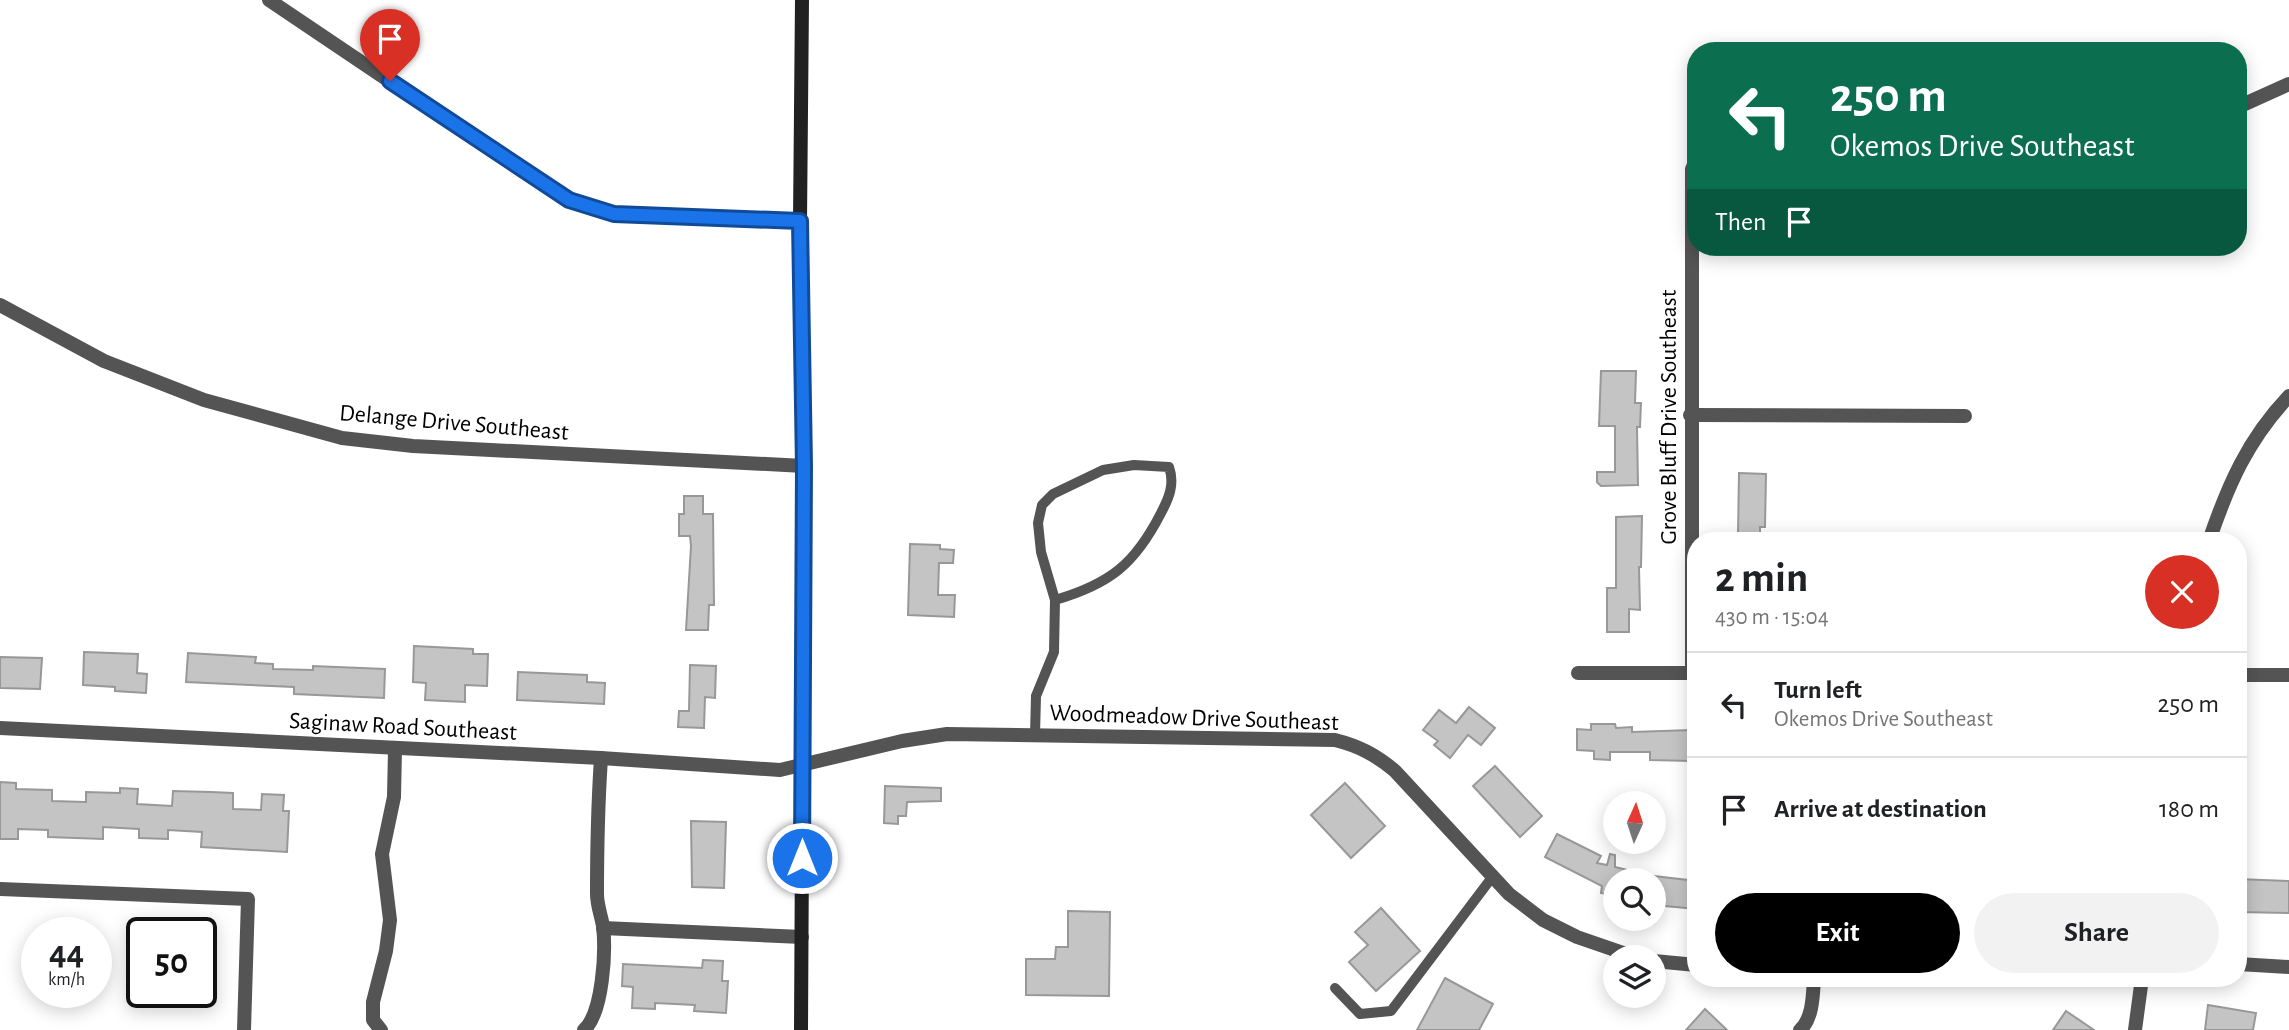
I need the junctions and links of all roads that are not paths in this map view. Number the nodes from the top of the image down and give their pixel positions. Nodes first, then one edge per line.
1 (802, 0) edge
2 (277, 2) edge
3 (2289, 84) edge
4 (2247, 103) edge
5 (800, 221) junction
6 (1691, 256) edge
7 (0, 305) edge
8 (2289, 396) edge
9 (1690, 415) junction
10 (1965, 416) dead end
11 (804, 466) junction
12 (1692, 532) edge
13 (2213, 532) edge
14 (1055, 600) junction
15 (1578, 673) dead end
16 (1687, 673) edge
17 (2247, 675) edge
18 (2289, 675) edge
19 (0, 728) edge
20 (1035, 735) junction
21 (395, 749) junction
22 (601, 758) junction
23 (803, 766) junction
24 (1493, 876) junction
25 (0, 888) edge
26 (603, 928) junction
27 (802, 937) junction
28 (1603, 946) edge
29 (1666, 962) edge
30 (1687, 964) edge
31 (2247, 965) edge
32 (2289, 967) edge
33 (1813, 987) edge
34 (2141, 987) edge
35 (1335, 988) dead end
36 (1804, 1029) edge
37 (244, 1030) edge
38 (381, 1030) edge
39 (584, 1030) edge
40 (801, 1030) edge
41 (2135, 1030) edge

1 - 5 main road
2 - 5 street
3 - 4 street
5 - 11 main road
6 - 9 street, Grove Bluff Drive Southeast
7 - 11 street, Delange Drive Southeast
8 - 13 street
9 - 10 street
9 - 12 street, Grove Bluff Drive Southeast
11 - 23 main road
14 - 14 lane
14 - 20 lane
15 - 16 street
17 - 18 street
19 - 21 street, Saginaw Road Southeast
20 - 23 street, Woodmeadow Drive Southeast
20 - 24 street, Woodmeadow Drive Southeast
21 - 22 street, Saginaw Road Southeast
21 - 38 street
22 - 23 street, Saginaw Road Southeast
22 - 26 street
23 - 27 main road
24 - 28 street, Woodmeadow Drive Southeast
24 - 35 lane
25 - 37 street
26 - 27 street
26 - 39 street
27 - 40 main road
29 - 30 street
31 - 32 street
33 - 36 street
34 - 41 street

